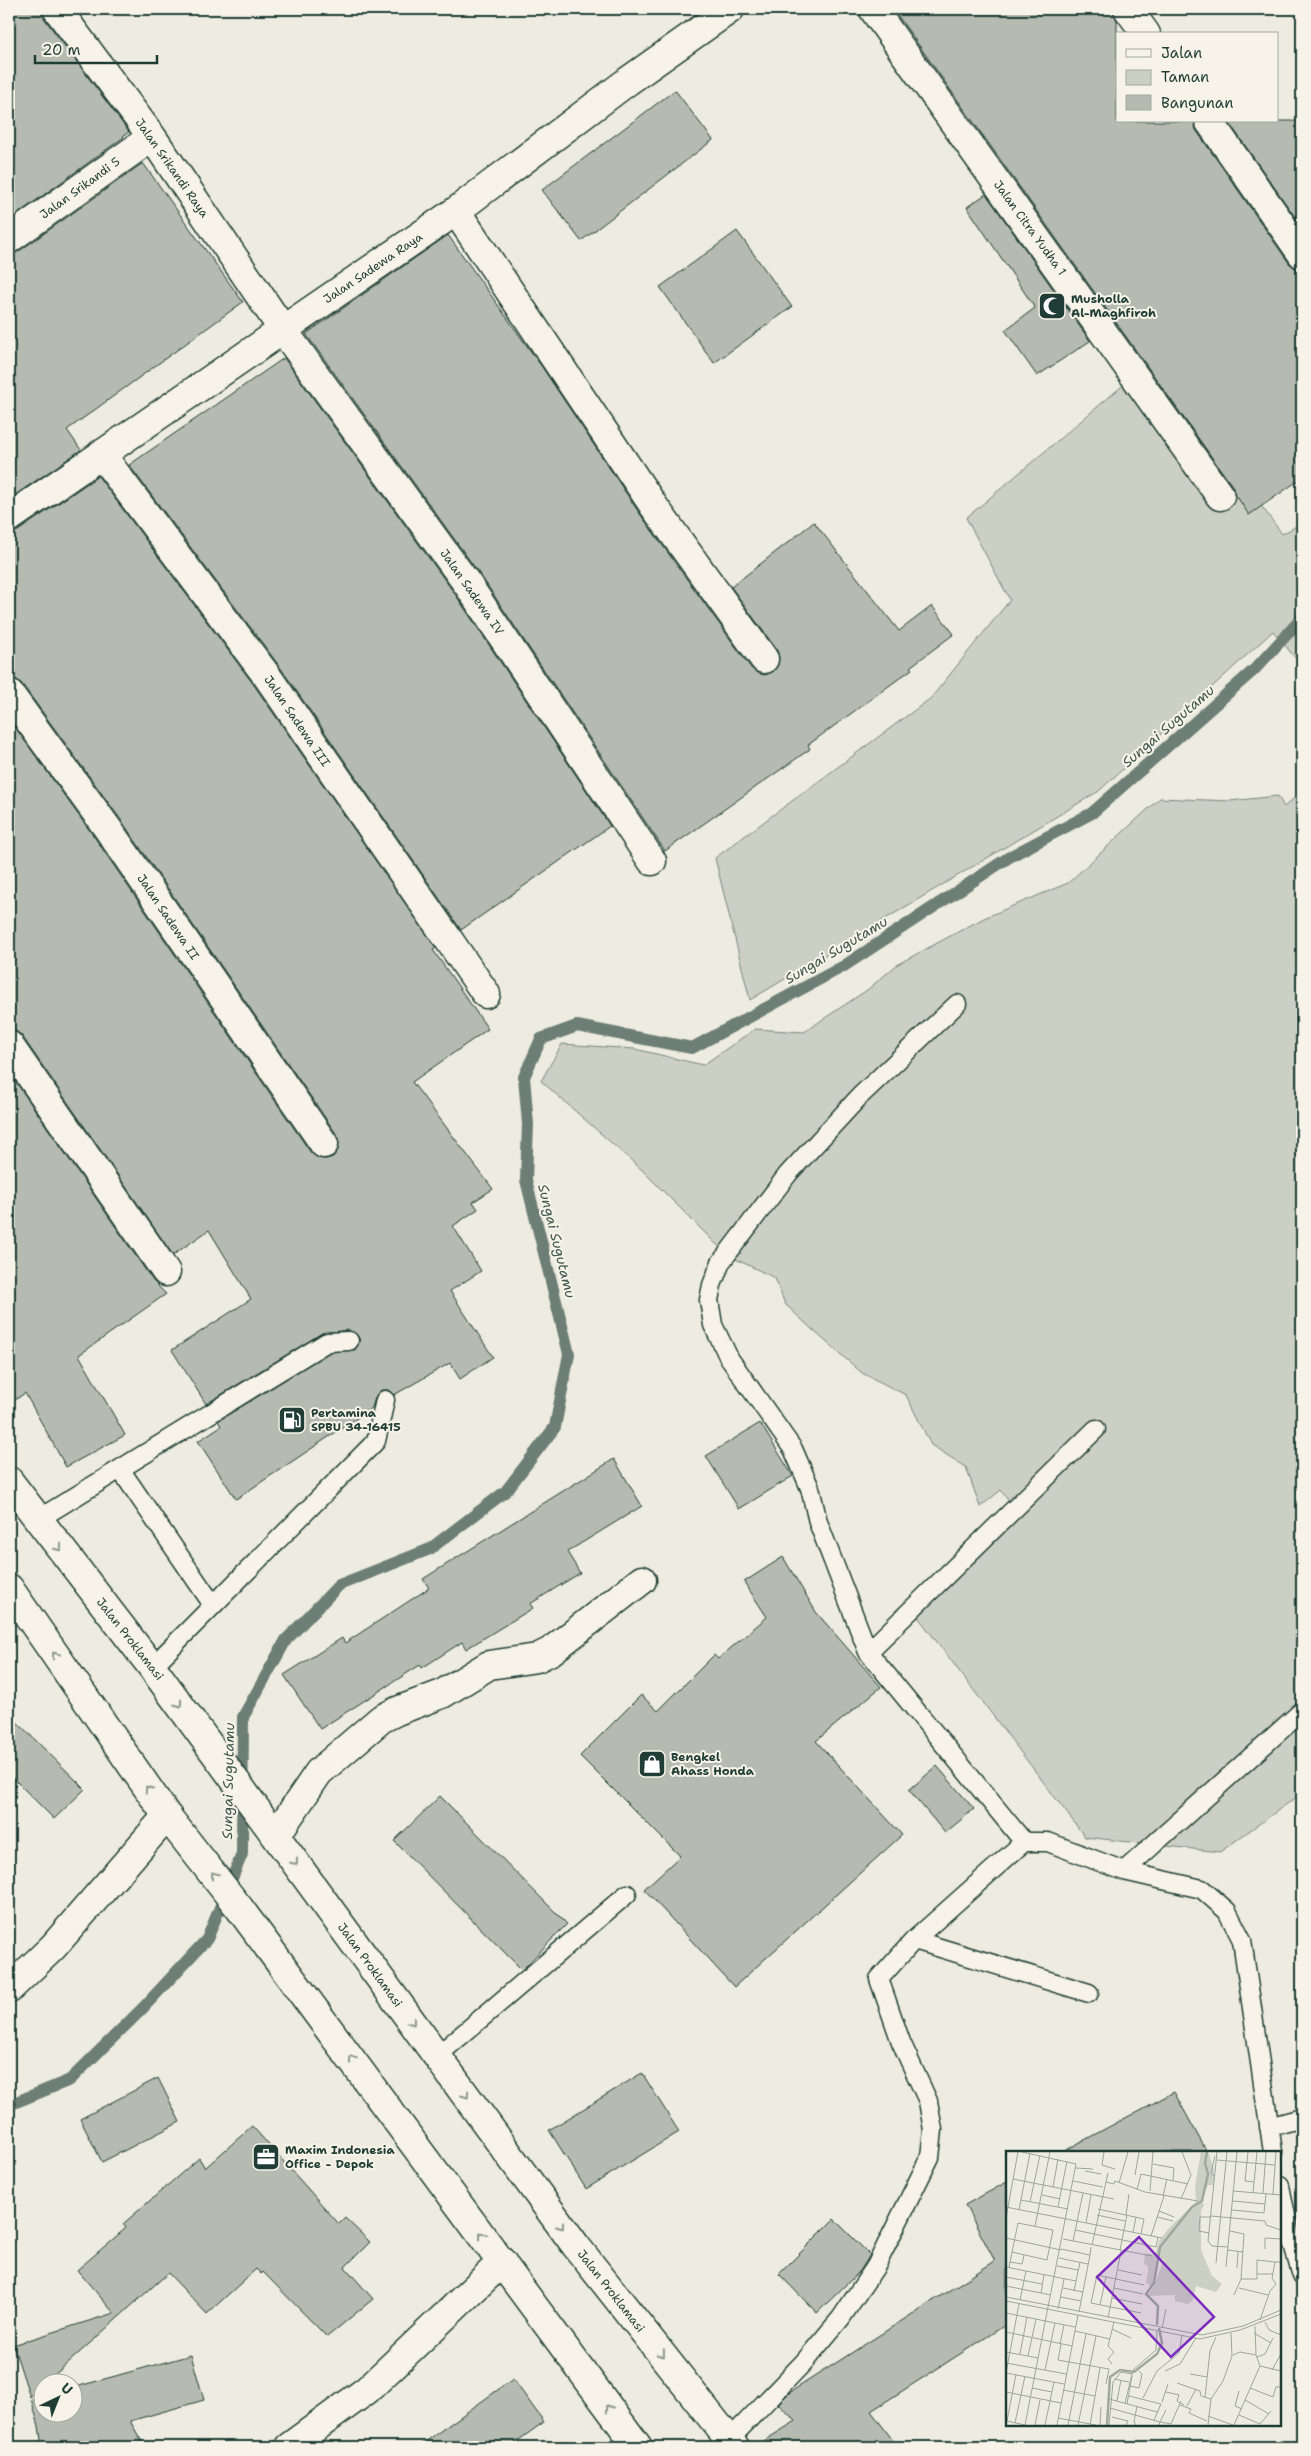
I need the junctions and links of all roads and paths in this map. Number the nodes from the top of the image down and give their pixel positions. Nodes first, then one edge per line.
1 (57, 9) edge
2 (730, 9) edge
3 (873, 9) edge
4 (1128, 9) edge
5 (1145, 32) edge
6 (1210, 122) edge
7 (152, 137) junction
8 (456, 211) junction
9 (9, 239) edge
10 (1302, 254) edge
11 (283, 330) junction
12 (101, 454) junction
13 (1220, 496) dead end
14 (9, 518) edge
15 (764, 659) dead end
16 (9, 693) edge
17 (652, 860) dead end
18 (486, 994) dead end
19 (957, 1004) dead end
20 (9, 1045) edge
21 (324, 1144) dead end
22 (166, 1272) dead end
23 (349, 1341) dead end
24 (385, 1400) dead end
25 (1096, 1429) dead end
26 (120, 1469) junction
27 (9, 1481) edge
28 (37, 1520) junction
29 (642, 1580) dead end
30 (9, 1588) edge
31 (213, 1605) junction
32 (868, 1652) junction
33 (152, 1667) junction
34 (1302, 1711) edge
35 (167, 1816) junction
36 (271, 1829) junction
37 (1024, 1842) junction
38 (1124, 1872) junction
39 (627, 1894) dead end
40 (914, 1940) junction
41 (9, 1989) edge
42 (1089, 1993) dead end
43 (437, 2056) junction
44 (1302, 2118) edge
45 (1268, 2126) junction
46 (1273, 2151) edge
47 (1281, 2191) edge
48 (502, 2262) junction
49 (1302, 2276) edge
50 (732, 2444) edge
51 (289, 2447) edge
52 (638, 2447) edge

1 - 7 street, Jalan Srikandi Raya
2 - 8 street, Jalan Sadewa Raya
3 - 13 street, Jalan Citra Yudha 1
4 - 5 street
6 - 10 street
7 - 9 street, Jalan Srikandi 5
7 - 11 street, Jalan Srikandi Raya
8 - 11 street, Jalan Sadewa Raya
8 - 15 street
11 - 12 street, Jalan Sadewa Raya
11 - 17 street, Jalan Sadewa IV
12 - 14 street, Jalan Sadewa Raya
12 - 18 street, Jalan Sadewa III
16 - 21 street, Jalan Sadewa II
19 - 32 lane
20 - 22 street
23 - 26 lane
24 - 31 lane
25 - 32 lane
26 - 28 lane
26 - 31 lane
27 - 28 street, Jalan Proklamasi
28 -> 33 street, Jalan Proklamasi
29 - 36 street
35 -> 30 street
31 - 33 lane
32 - 37 lane
33 -> 36 street, Jalan Proklamasi
34 - 38 lane
35 - 41 street
48 -> 35 street
36 -> 43 street, Jalan Proklamasi
37 - 38 lane
37 - 40 lane
38 - 45 lane
39 - 43 lane
40 - 42 lane
40 - 50 lane
43 -> 50 street, Jalan Proklamasi
44 - 45 lane
45 - 46 lane
47 - 49 lane
48 - 51 street
52 -> 48 street

